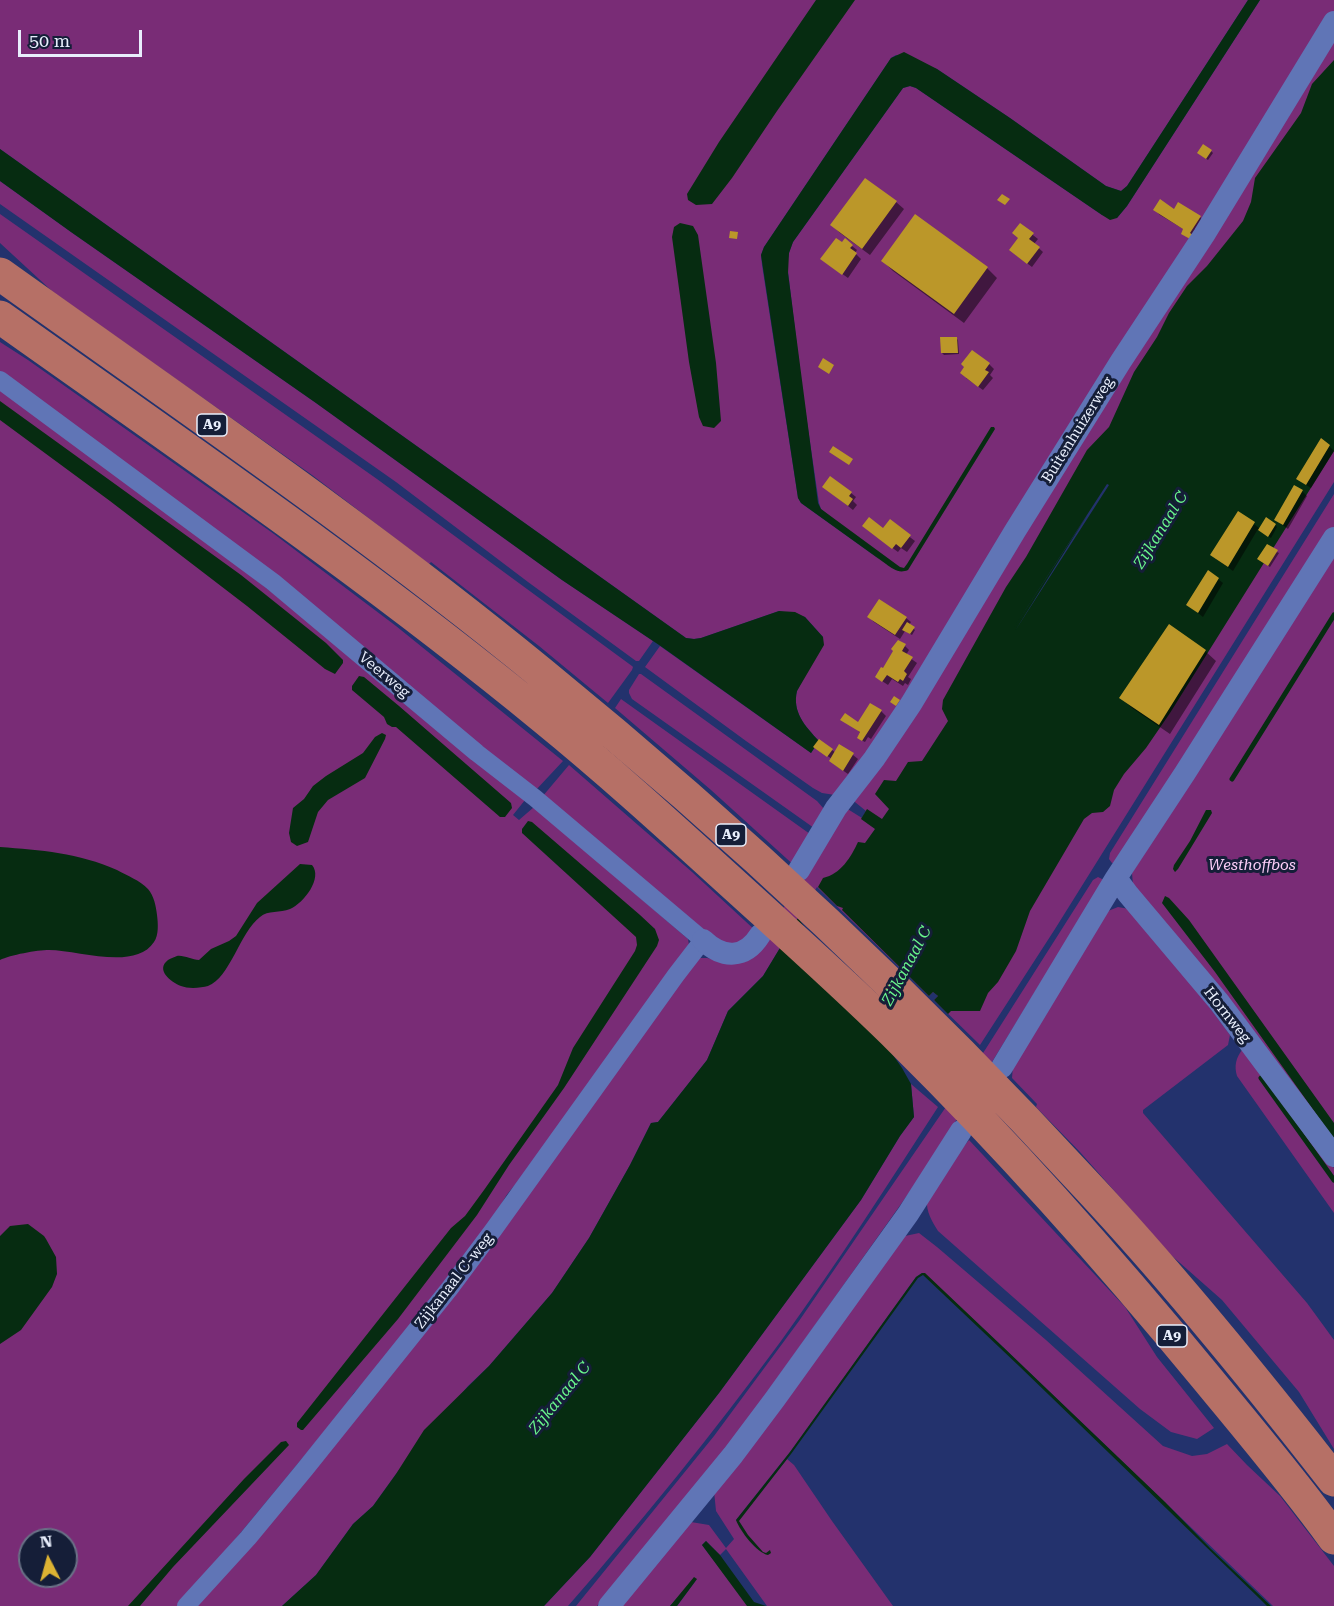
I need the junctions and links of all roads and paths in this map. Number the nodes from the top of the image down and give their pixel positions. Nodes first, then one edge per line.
1 (1334, 22) edge
2 (0, 274) edge
3 (0, 317) edge
4 (0, 380) edge
5 (1334, 538) edge
6 (799, 870) dead end
7 (1116, 878) junction
8 (760, 935) dead end
9 (703, 940) junction
10 (1002, 1067) dead end
11 (960, 1131) dead end
12 (1334, 1156) edge
13 (1334, 1480) edge
14 (1334, 1538) edge
15 (186, 1606) edge
16 (609, 1606) edge

1 - 6 street, Buitenhuizerweg
2 - 13 highway, A9
3 - 14 highway, A9
4 - 9 street, Veerweg
5 - 7 street
7 - 10 street
7 - 12 street, Hornweg
8 - 9 street, Veerweg
9 - 15 street, Zijkanaal C-weg
11 - 16 street

